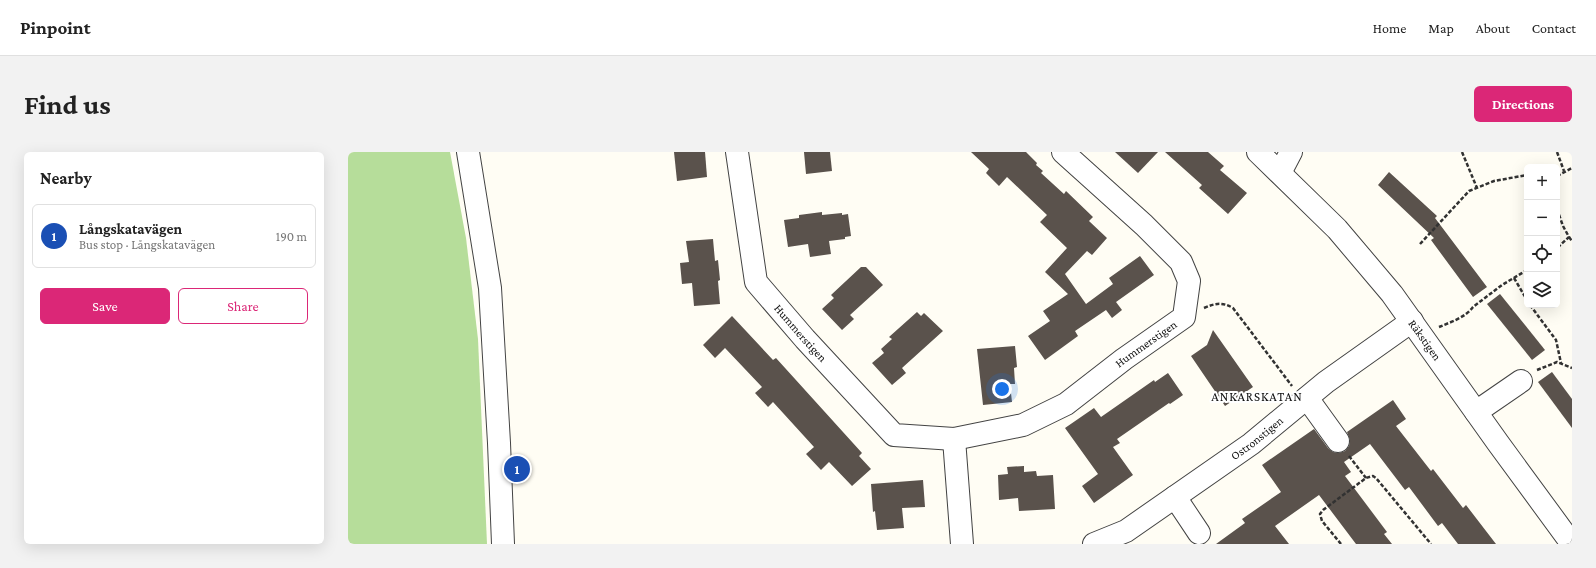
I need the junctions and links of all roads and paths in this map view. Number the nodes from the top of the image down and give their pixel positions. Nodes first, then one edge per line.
1 (468, 152) edge
2 (737, 152) edge
3 (1063, 152) edge
4 (1258, 152) edge
5 (1291, 152) edge
6 (1462, 152) edge
7 (1557, 152) edge
8 (1572, 168) edge
9 (1564, 171) junction
10 (1280, 173) junction
11 (1560, 174) edge
12 (1524, 176) edge
13 (1477, 188) junction
14 (1560, 218) edge
15 (1569, 237) junction
16 (1572, 241) edge
17 (1420, 244) dead end
18 (1560, 245) edge
19 (1524, 272) edge
20 (1514, 278) junction
21 (1524, 295) edge
22 (1532, 308) edge
23 (1184, 317) junction
24 (1416, 328) junction
25 (1561, 363) junction
26 (1572, 368) edge
27 (1527, 376) joint
28 (1305, 400) junction
29 (1476, 412) junction
30 (954, 439) junction
31 (1338, 441) joint
32 (1366, 478) junction
33 (1175, 497) junction
34 (1199, 533) dead end
35 (503, 544) edge
36 (962, 544) edge
37 (1094, 544) edge
38 (1341, 544) edge
39 (1431, 544) edge
40 (1572, 544) edge

1 - 35 street
2 - 30 street, Hummerstigen
3 - 23 street, Hummerstigen
4 - 10 street, Räkstigen
5 - 10 street
6 - 13 path
7 - 9 path
8 - 9 path
9 - 11 path
10 - 24 street, Räkstigen
12 - 13 path
13 - 17 path
14 - 15 path
15 - 16 path
15 - 18 path
19 - 20 path
20 - 21 path
20 - 24 path
22 - 25 path
23 - 28 path
23 - 30 street, Hummerstigen
24 - 28 street, Ostronstigen
24 - 29 street, Räkstigen
25 - 26 path
25 - 27 path
27 - 29 street
28 - 31 street
28 - 33 street, Ostronstigen
29 - 40 street, Räkstigen
30 - 36 street
31 - 32 path
32 - 38 path
32 - 39 path
33 - 34 street
33 - 37 street, Ostronstigen

